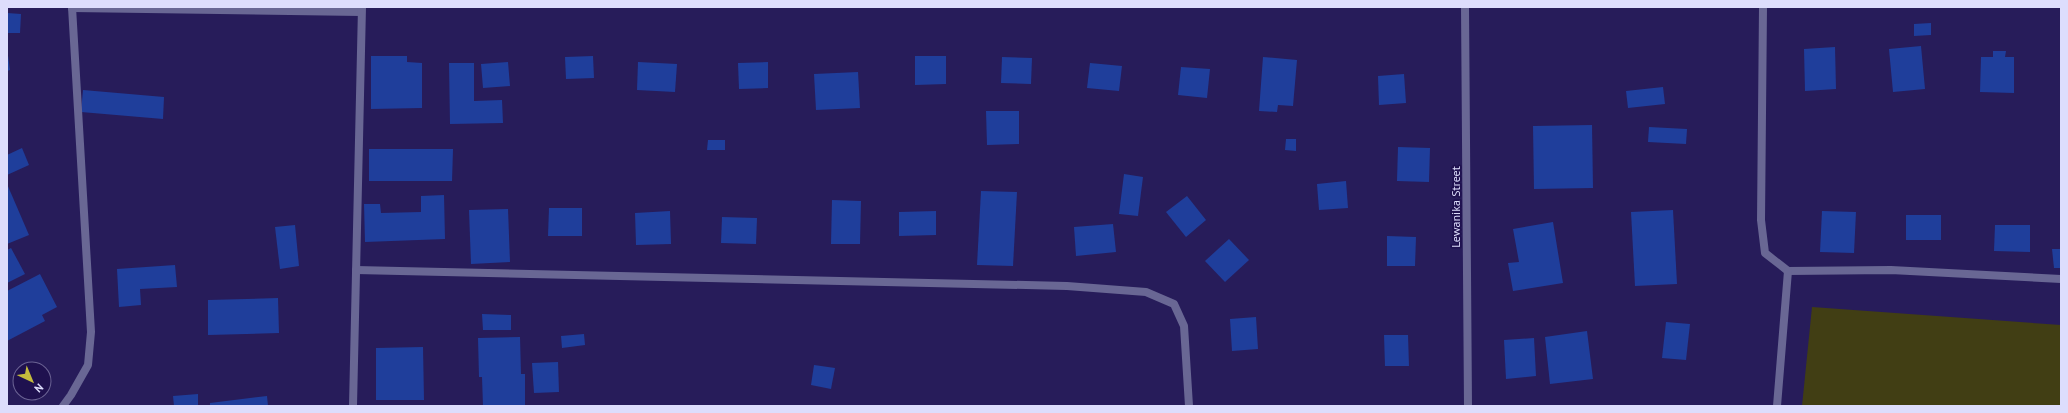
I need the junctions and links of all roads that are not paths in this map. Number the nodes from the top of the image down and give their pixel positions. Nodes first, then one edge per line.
1 (1465, 7) edge
2 (1763, 7) edge
3 (72, 8) edge
4 (361, 10) edge
5 (356, 270) junction
6 (1788, 271) junction
7 (2061, 280) edge
8 (62, 406) edge
9 (353, 406) edge
10 (1189, 406) edge
11 (1468, 406) edge
12 (1777, 406) edge

1 - 11 street, Lewanika Street
2 - 6 street
3 - 4 street
3 - 8 street
4 - 5 street
5 - 9 street
5 - 10 street
6 - 7 street
6 - 12 street

